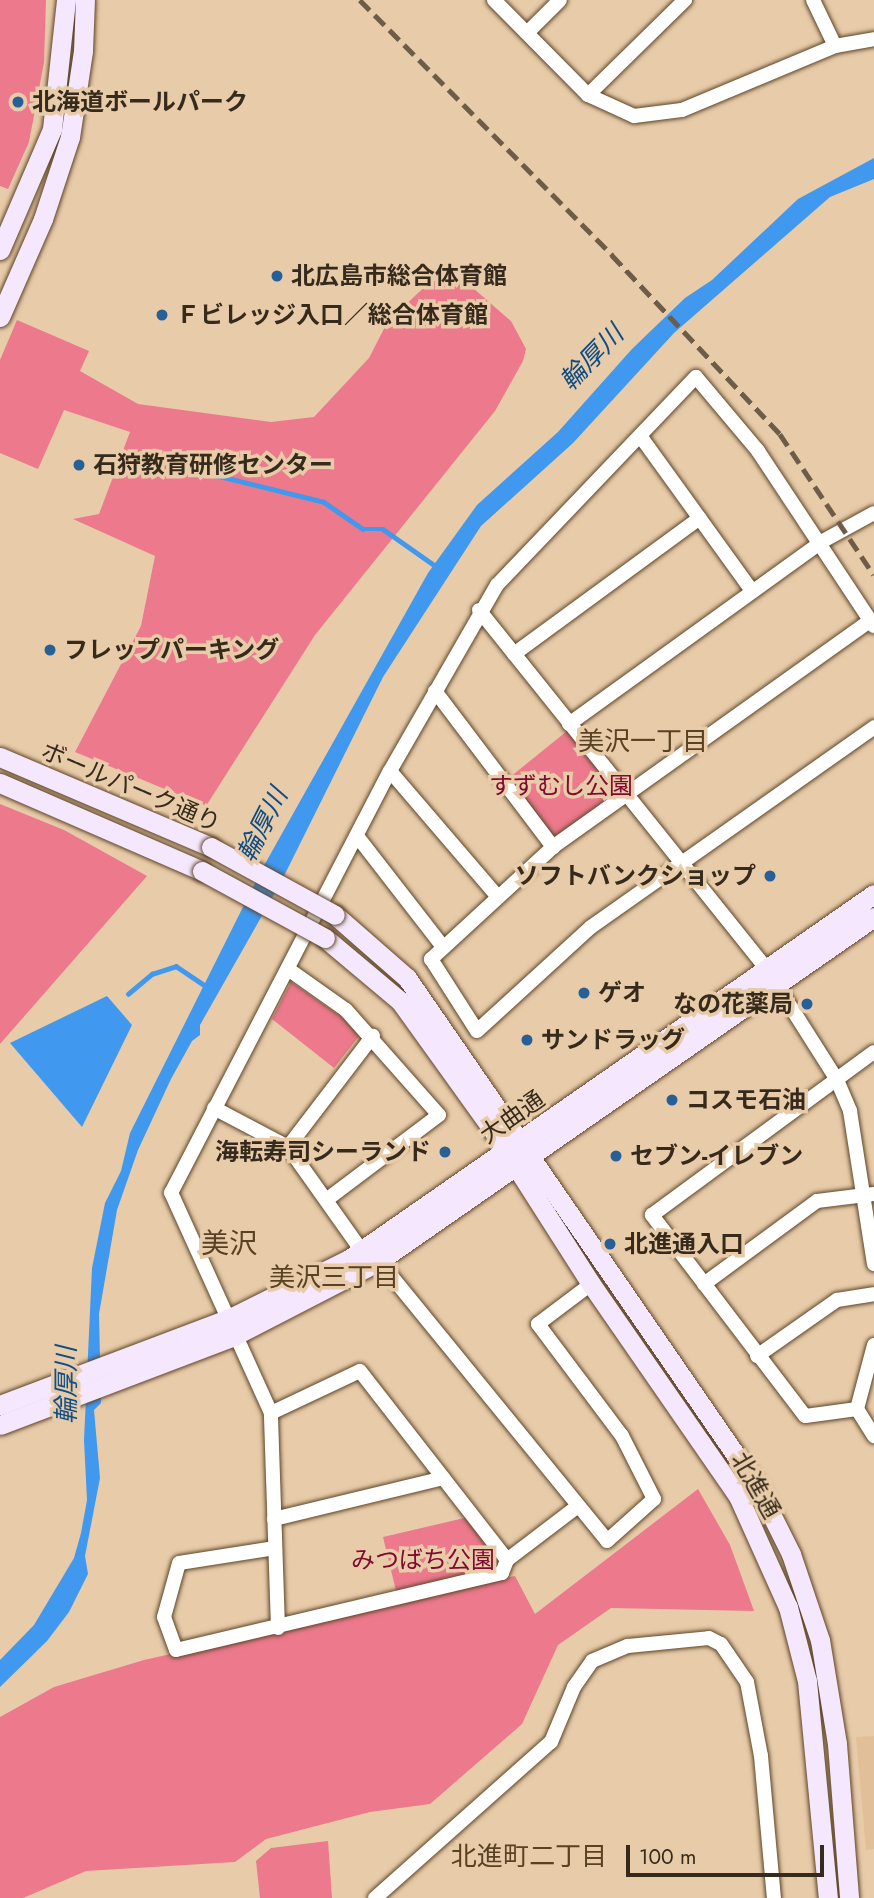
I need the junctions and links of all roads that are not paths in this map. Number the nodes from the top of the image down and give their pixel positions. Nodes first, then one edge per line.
1 (66, 0) edge
2 (85, 0) edge
3 (494, 0) edge
4 (560, 0) edge
5 (685, 0) edge
6 (813, 0) edge
7 (528, 32) junction
8 (874, 39) edge
9 (835, 46) junction
10 (588, 95) junction
11 (0, 250) edge
12 (0, 317) edge
13 (641, 437) junction
14 (874, 513) edge
15 (700, 518) junction
16 (821, 542) junction
17 (752, 591) junction
18 (479, 610) junction
19 (873, 623) edge
20 (514, 654) junction
21 (435, 691) junction
22 (569, 724) junction
23 (874, 727) edge
24 (0, 757) edge
25 (390, 771) junction
26 (0, 783) edge
27 (627, 794) junction
28 (357, 836) junction
29 (553, 847) junction
30 (681, 862) junction
31 (874, 894) edge
32 (498, 897) junction
33 (874, 917) edge
34 (443, 947) junction
35 (766, 968) junction
36 (288, 969) junction
37 (774, 987) junction
38 (373, 1036) junction
39 (874, 1052) edge
40 (837, 1080) junction
41 (214, 1108) junction
42 (288, 1147) junction
43 (518, 1154) junction
44 (868, 1195) edge
45 (326, 1200) junction
46 (362, 1251) junction
47 (379, 1261) junction
48 (874, 1264) edge
49 (591, 1284) junction
50 (704, 1284) junction
51 (874, 1294) edge
52 (231, 1328) junction
53 (874, 1345) edge
54 (757, 1356) junction
55 (56, 1393) junction
56 (0, 1405) edge
57 (857, 1409) junction
58 (271, 1413) junction
59 (0, 1424) edge
60 (874, 1436) edge
61 (443, 1478) junction
62 (578, 1506) junction
63 (274, 1519) junction
64 (275, 1548) junction
65 (507, 1560) junction
66 (278, 1628) junction
67 (375, 1898) edge
68 (774, 1898) edge
69 (828, 1898) edge
70 (849, 1898) edge

1 - 11 street
2 - 12 street
3 - 7 street
4 - 7 street
5 - 10 street
6 - 9 street
7 - 10 street
8 - 9 street
9 - 10 street
13 - 15 street
13 - 16 street
13 - 18 street
14 - 16 street
15 - 17 street
15 - 20 street
16 - 17 street
16 - 19 street
17 - 22 street
18 - 20 street
18 - 21 street
19 - 27 street
20 - 22 street
21 - 25 street
21 - 29 street
22 - 27 street
23 - 30 street
24 - 43 street, ボールパーク通り, bridge
25 - 28 street
25 - 32 street
26 - 43 street, ボールパーク通り, bridge
27 - 29 street
27 - 30 street
28 - 34 street
28 - 36 street
29 - 32 street
30 - 34 street
30 - 35 street
31 - 35 street, 大曲通
32 - 34 street
33 - 37 street, 大曲通
35 - 37 street
35 - 43 street, 大曲通
36 - 38 street
36 - 41 street
37 - 40 street
37 - 43 street, 大曲通
38 - 42 street
38 - 45 street
39 - 40 street
40 - 44 street
40 - 50 street
41 - 42 street
41 - 52 street
42 - 45 street
43 - 46 street, 大曲通
43 - 47 street, 大曲通
43 - 49 street, 北進通
43 - 70 street, 北進通
44 - 48 street
44 - 50 street
45 - 46 street
46 - 47 street
46 - 52 street, 大曲通
47 - 52 street, 大曲通
47 - 62 street
49 - 62 street
49 - 69 street, 北進通
50 - 54 street
51 - 54 street
52 - 55 street, 大曲通
52 - 58 street
53 - 57 street
54 - 57 street
55 - 56 street, 大曲通
55 - 59 street, 大曲通
57 - 60 street
58 - 61 street
58 - 63 street
61 - 63 street
61 - 65 street
62 - 65 street
63 - 64 street
64 - 66 street
64 - 66 street
65 - 66 street
67 - 68 street

